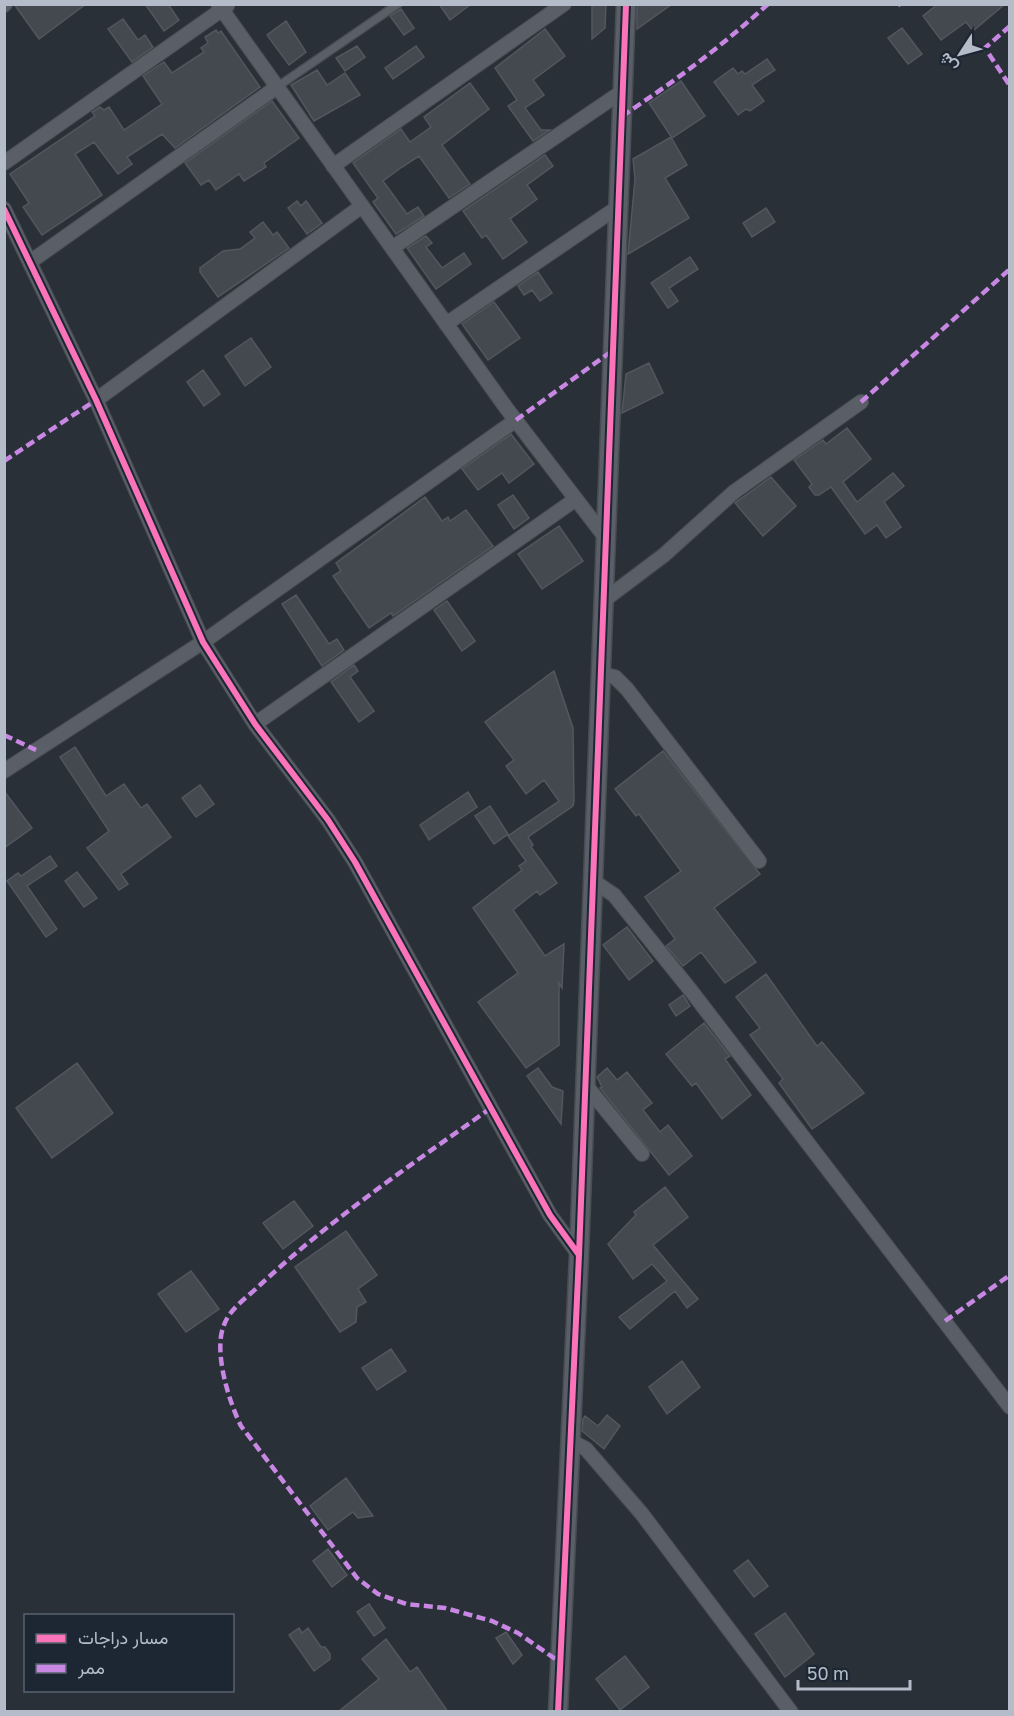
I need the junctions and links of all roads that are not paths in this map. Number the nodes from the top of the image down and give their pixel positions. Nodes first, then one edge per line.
1 (398, 4) edge
2 (564, 4) edge
3 (627, 4) edge
4 (223, 6) edge
5 (277, 87) junction
6 (623, 91) junction
7 (4, 163) edge
8 (333, 166) junction
9 (362, 206) junction
10 (618, 207) junction
11 (4, 209) edge
12 (392, 248) junction
13 (30, 262) junction
14 (446, 324) junction
15 (96, 400) junction
16 (861, 402) dead end
17 (516, 420) junction
18 (576, 499) junction
19 (605, 537) junction
20 (603, 601) junction
21 (203, 642) junction
22 (600, 674) junction
23 (255, 724) junction
24 (4, 771) edge
25 (759, 861) dead end
26 (593, 882) junction
27 (584, 1083) junction
28 (642, 1154) dead end
29 (579, 1256) junction
30 (1010, 1407) edge
31 (571, 1441) junction
32 (558, 1712) edge
33 (791, 1712) edge

1 - 5 lane
2 - 8 street
3 - 6 street
4 - 5 street
4 - 7 street
5 - 8 street
5 - 13 street
6 - 10 street
6 - 12 street
8 - 9 street
9 - 12 street
9 - 15 street
10 - 14 street
10 - 19 street
11 - 13 street
12 - 14 street
13 - 15 street
14 - 17 street
15 - 21 street
16 - 20 street
17 - 18 street
17 - 21 street
18 - 19 street
18 - 23 street
19 - 20 street
20 - 22 street
21 - 23 street
21 - 24 street
22 - 25 street
22 - 26 street
23 - 29 street
26 - 27 street
26 - 30 street
27 - 28 street
27 - 29 street
29 - 31 street
31 - 32 street
31 - 33 street

